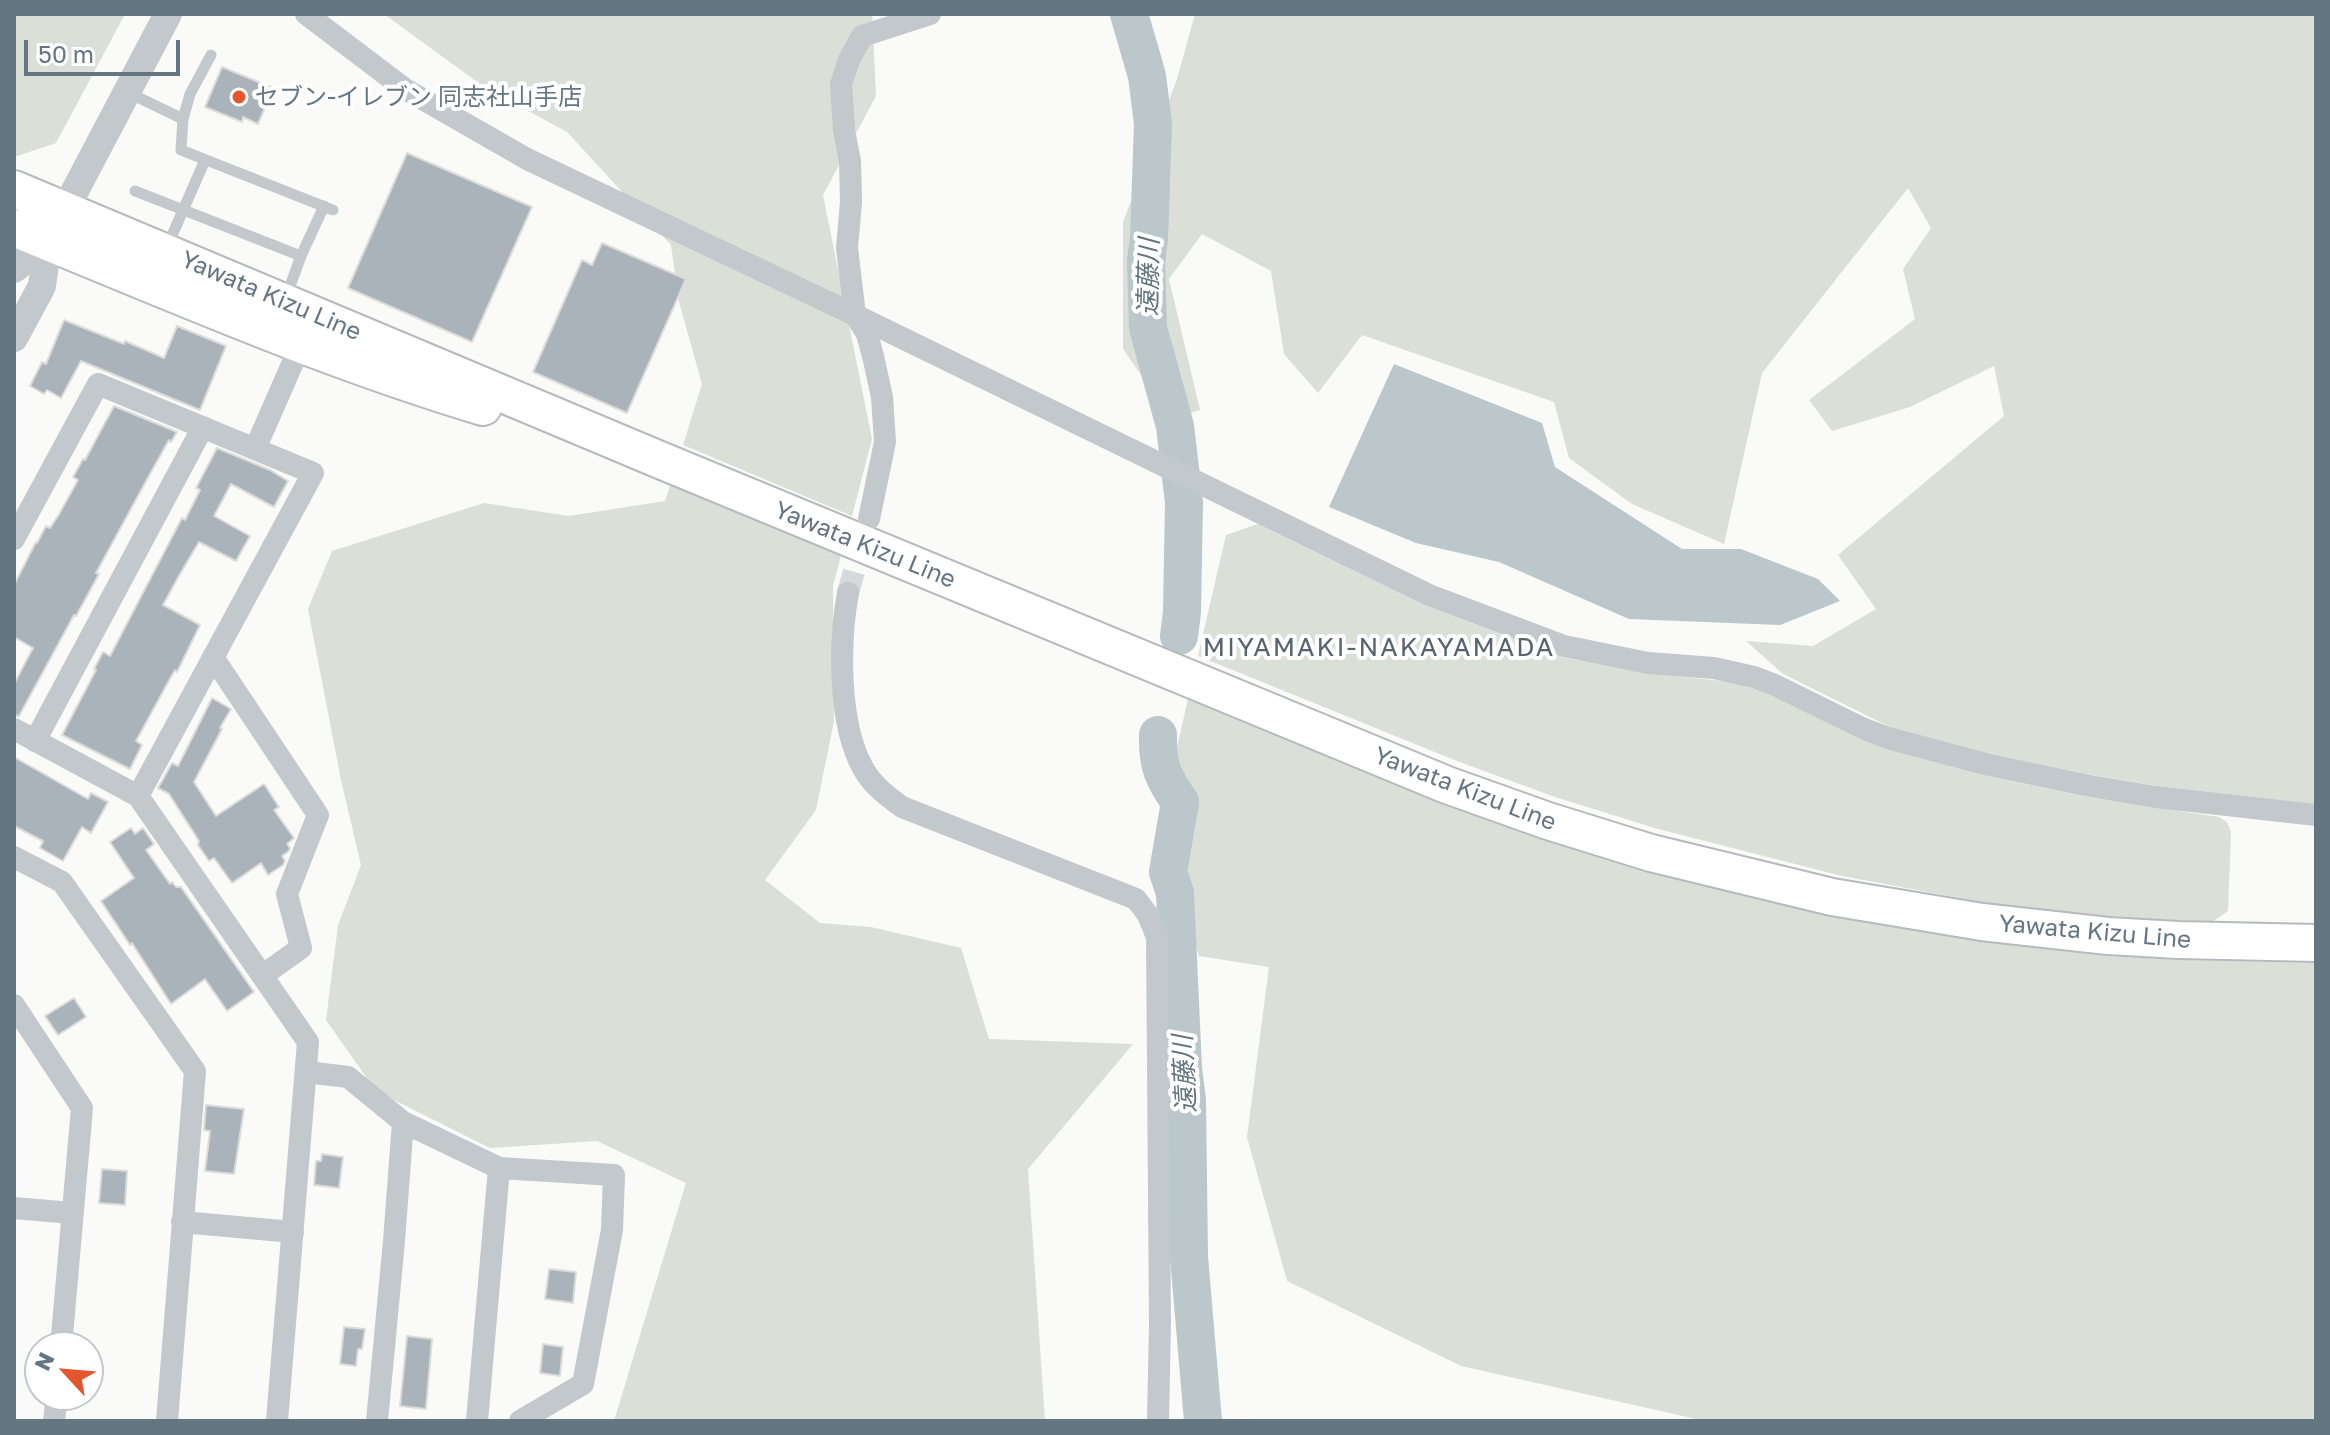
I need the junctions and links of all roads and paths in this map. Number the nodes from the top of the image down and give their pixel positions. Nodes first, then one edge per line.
1 (168, 14) edge
2 (306, 14) edge
3 (930, 14) edge
4 (211, 55) dead end
5 (127, 92) junction
6 (183, 119) junction
7 (205, 160) junction
8 (14, 189) edge
9 (135, 191) dead end
10 (65, 208) junction
11 (183, 210) junction
12 (14, 228) edge
13 (48, 242) junction
14 (166, 251) junction
15 (301, 256) junction
16 (14, 269) edge
17 (284, 301) junction
18 (855, 315) junction
19 (14, 338) edge
20 (301, 344) junction
21 (203, 427) junction
22 (255, 449) junction
23 (660, 460) junction
24 (869, 519) tunnel mouth
25 (14, 539) edge
26 (848, 593) tunnel mouth
27 (213, 657) junction
28 (14, 729) edge
29 (35, 741) junction
30 (138, 796) junction
31 (2316, 815) edge
32 (14, 857) edge
33 (2316, 943) edge
34 (263, 975) junction
35 (14, 1005) edge
36 (306, 1072) junction
37 (403, 1122) junction
38 (499, 1168) junction
39 (14, 1208) edge
40 (72, 1213) junction
41 (182, 1222) junction
42 (293, 1232) junction
43 (62, 1331) edge
44 (377, 1420) edge
45 (167, 1421) edge
46 (277, 1421) edge
47 (400, 1421) edge
48 (477, 1421) edge
49 (520, 1421) edge
50 (1158, 1421) edge

1 - 5 street
2 - 18 street
3 - 18 street
4 - 6 lane
5 - 6 lane
5 - 10 street
6 - 7 lane
7 - 11 lane
7 - 15 lane
8 - 10 main road, Yawata Kizu Line
9 - 11 lane
10 - 13 street
10 - 14 main road, Yawata Kizu Line
11 - 14 lane
11 - 15 lane
12 - 13 main road, Yawata Kizu Line
13 - 16 street
13 - 19 street
13 - 20 main road, Yawata Kizu Line
14 - 17 main road, Yawata Kizu Line
15 - 17 lane
17 - 23 main road, Yawata Kizu Line
18 - 24 street
18 - 31 street
20 - 22 street
20 - 23 main road, Yawata Kizu Line
21 - 22 street
21 - 25 street
21 - 29 street
22 - 27 street
23 - 33 main road, Yawata Kizu Line
26 - 50 street
27 - 30 street
27 - 34 street
28 - 29 street
29 - 30 street
30 - 34 street
32 - 41 street
34 - 36 street
35 - 40 street
36 - 37 street
36 - 42 street
37 - 38 street
37 - 44 street
38 - 48 street
38 - 49 street
39 - 40 street
40 - 43 street
41 - 42 street
41 - 45 street
42 - 46 street
44 - 47 street

